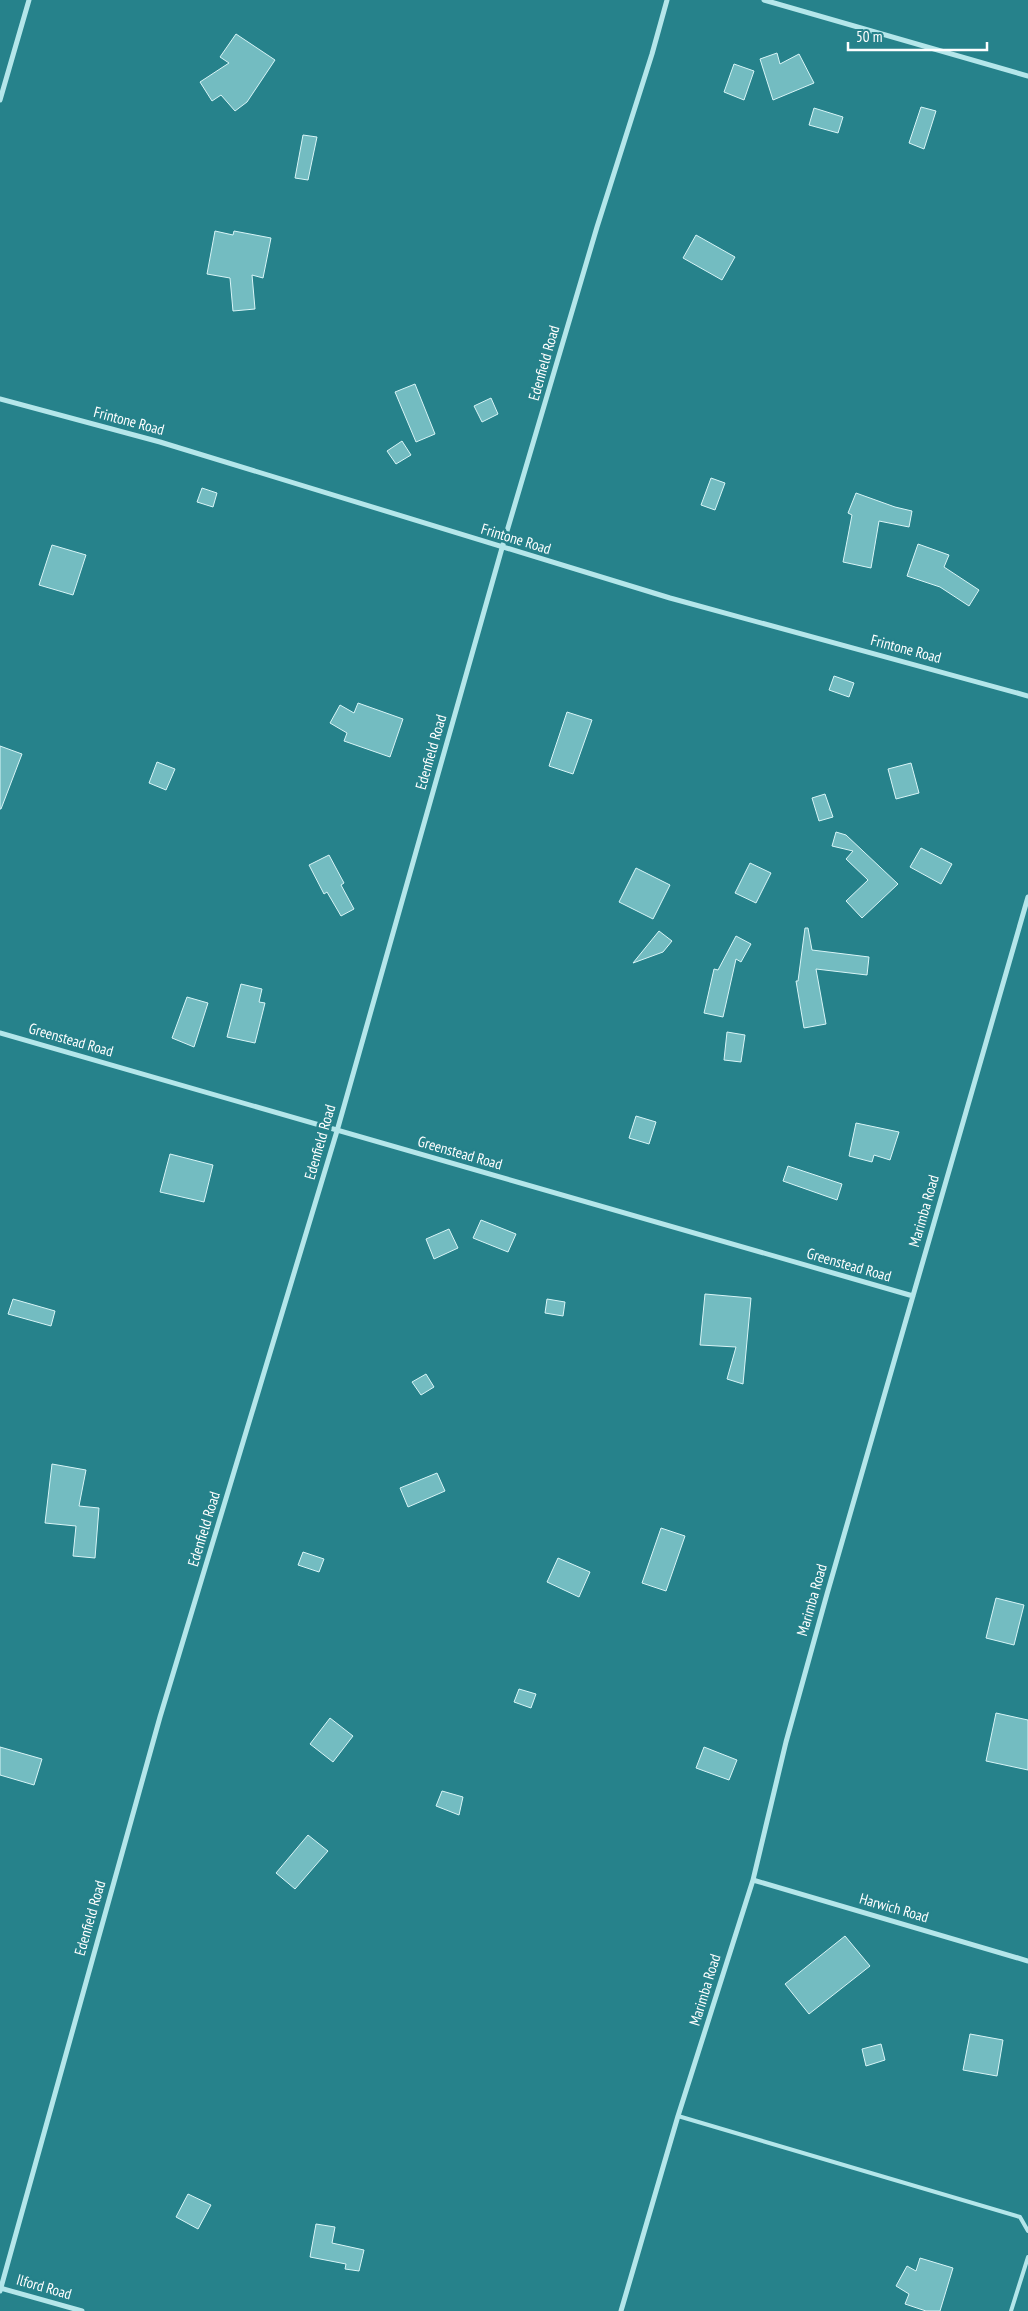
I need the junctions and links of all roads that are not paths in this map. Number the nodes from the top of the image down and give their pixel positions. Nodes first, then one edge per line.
1 (29, 0) edge
2 (667, 0) edge
3 (764, 0) edge
4 (1028, 76) edge
5 (0, 100) edge
6 (0, 399) edge
7 (502, 548) junction
8 (1028, 696) edge
9 (1028, 897) edge
10 (0, 1033) edge
11 (337, 1131) junction
12 (913, 1296) junction
13 (752, 1880) junction
14 (1028, 1961) edge
15 (678, 2116) junction
16 (1028, 2231) edge
17 (1028, 2257) edge
18 (0, 2289) edge
19 (82, 2311) edge
20 (621, 2311) edge
21 (1011, 2311) edge

1 - 5 street
2 - 7 street, Edenfield Road
3 - 4 street
6 - 7 street, Frintone Road
7 - 8 street, Frintone Road
7 - 11 street, Edenfield Road
9 - 12 street, Marimba Road
10 - 11 street, Greenstead Road
11 - 12 street, Greenstead Road
11 - 18 street, Edenfield Road
12 - 13 street, Marimba Road
13 - 14 street, Harwich Road
13 - 15 street, Marimba Road
15 - 16 lane
15 - 20 street, Marimba Road
17 - 21 lane
18 - 19 street, Ilford Road

